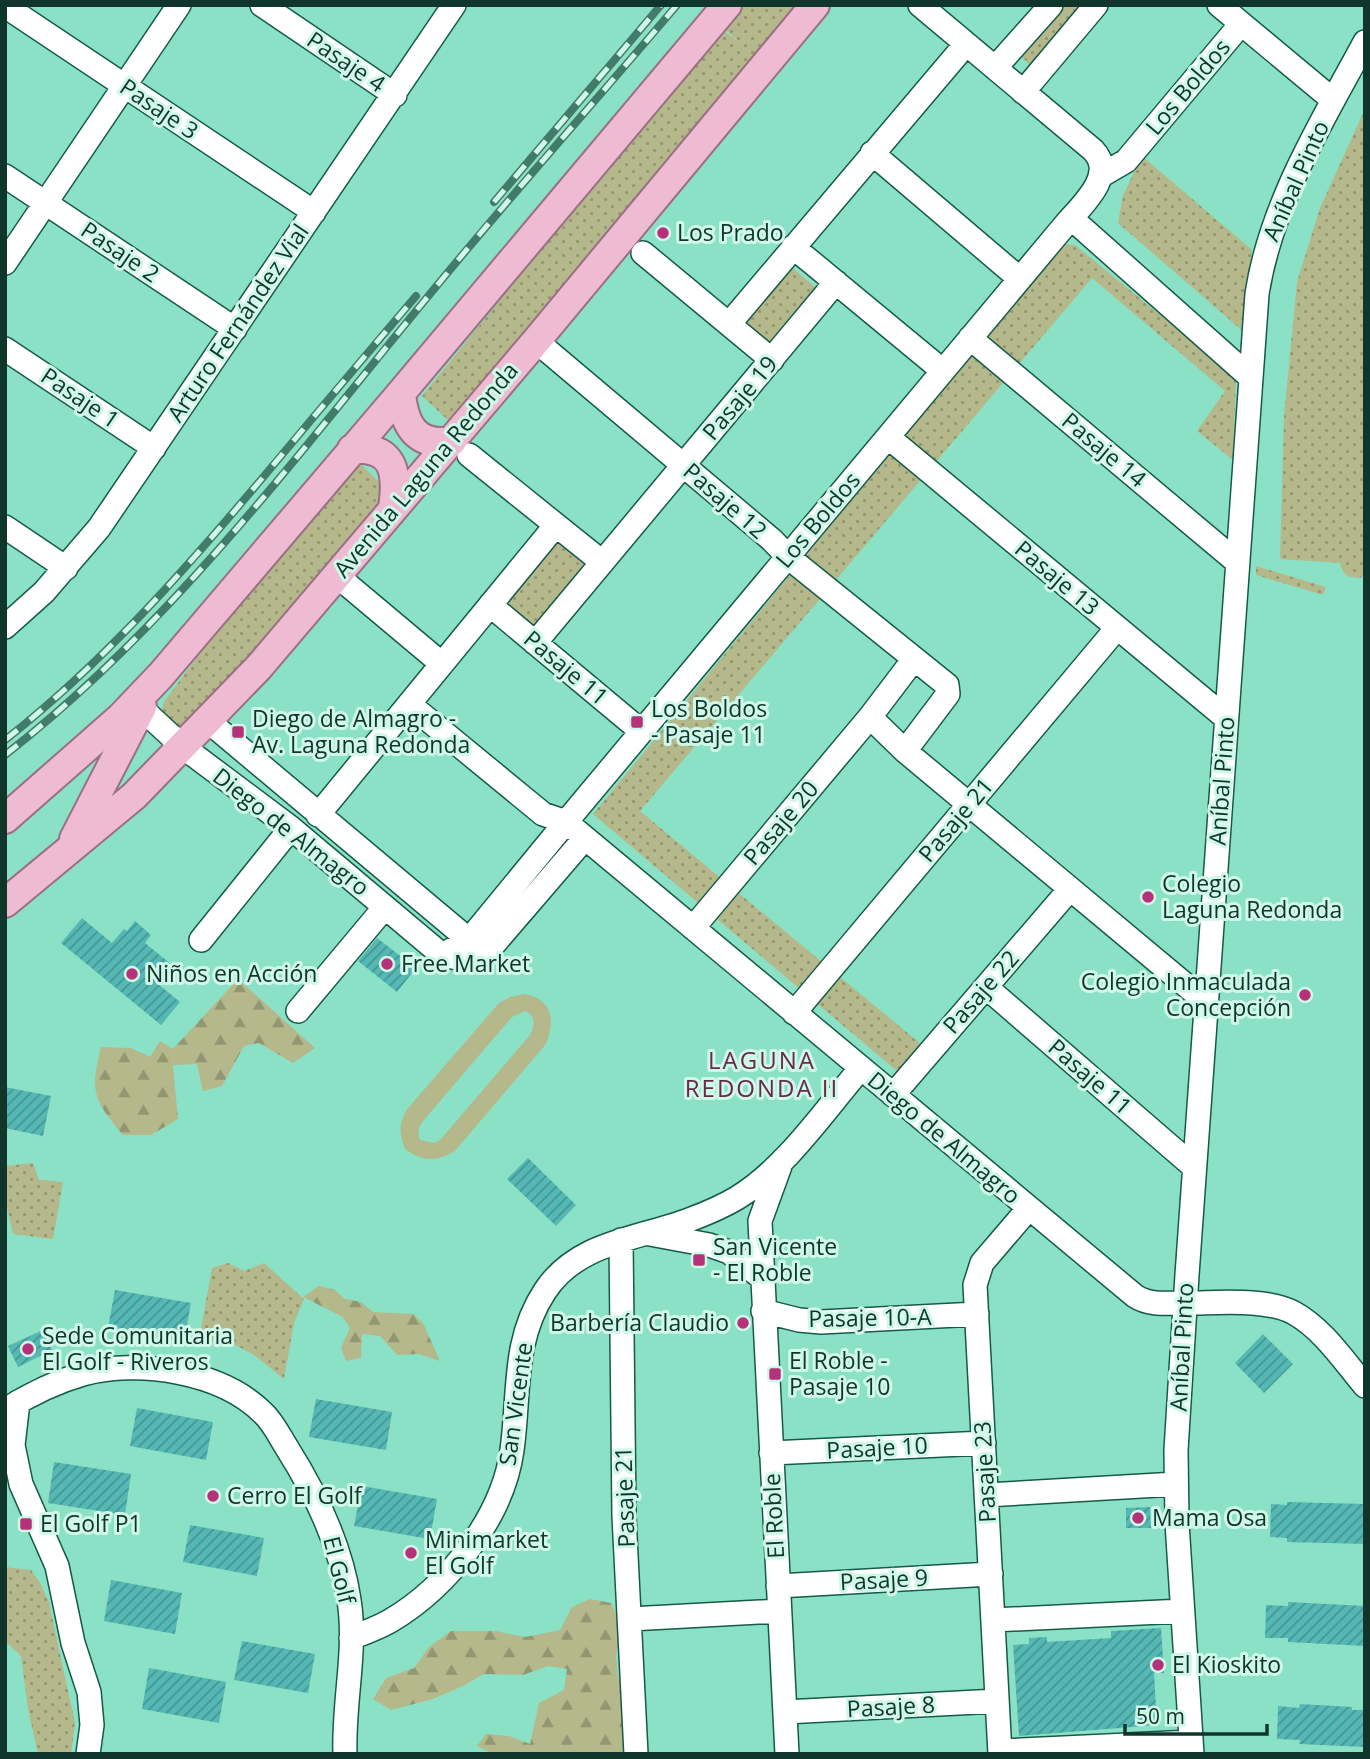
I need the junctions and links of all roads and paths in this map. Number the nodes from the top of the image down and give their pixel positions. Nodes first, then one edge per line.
1 (5, 5) edge
2 (178, 5) edge
3 (262, 5) edge
4 (454, 5) edge
5 (727, 5) edge
6 (815, 5) edge
7 (920, 5) edge
8 (1051, 5) edge
9 (1096, 5) edge
10 (1219, 5) edge
11 (1241, 24) junction
12 (1365, 42) edge
13 (966, 44) junction
14 (995, 68) junction
15 (125, 85) junction
16 (1023, 92) junction
17 (395, 95) junction
18 (1334, 100) junction
19 (872, 153) junction
20 (1102, 175) junction
21 (5, 176) edge
22 (46, 203) junction
23 (314, 212) junction
24 (1071, 218) junction
25 (793, 247) junction
26 (643, 253) dead end
27 (5, 263) edge
28 (1020, 279) junction
29 (836, 282) junction
30 (729, 324) junction
31 (235, 329) junction
32 (970, 338) junction
33 (536, 341) junction
34 (5, 349) edge
35 (772, 360) junction
36 (943, 370) junction
37 (1250, 377) junction
38 (401, 393) junction
39 (888, 437) junction
40 (154, 448) junction
41 (460, 448) junction
42 (352, 449) junction
43 (683, 465) junction
44 (393, 508) junction
45 (556, 525) junction
46 (5, 527) edge
47 (788, 557) junction
48 (602, 562) junction
49 (1237, 562) junction
50 (66, 568) junction
51 (336, 575) junction
52 (490, 606) junction
53 (5, 627) edge
54 (1117, 628) junction
55 (535, 643) junction
56 (914, 660) junction
57 (442, 664) junction
58 (161, 675) junction
59 (410, 705) junction
60 (141, 708) junction
61 (870, 717) junction
62 (1226, 718) junction
63 (208, 721) junction
64 (642, 731) junction
65 (183, 747) junction
66 (905, 751) junction
67 (969, 805) junction
68 (318, 815) junction
69 (5, 819) edge
70 (565, 822) junction
71 (291, 828) junction
72 (585, 838) junction
73 (64, 854) junction
74 (17, 888) edge
75 (1070, 889) junction
76 (5, 903) edge
77 (385, 907) junction
78 (692, 928) junction
79 (201, 940) dead end
80 (469, 940) junction
81 (442, 955) junction
82 (986, 987) junction
83 (1206, 1002) junction
84 (298, 1011) dead end
85 (794, 1013) junction
86 (861, 1068) junction
87 (893, 1095) junction
88 (784, 1158) junction
89 (1194, 1167) junction
90 (1029, 1208) junction
91 (643, 1233) junction
92 (621, 1240) junction
93 (762, 1278) junction
94 (1185, 1303) junction
95 (763, 1311) junction
96 (977, 1314) junction
97 (1365, 1386) edge
98 (12, 1406) edge
99 (984, 1443) junction
100 (771, 1453) junction
101 (1176, 1484) junction
102 (986, 1496) junction
103 (991, 1574) junction
104 (778, 1586) junction
105 (779, 1611) junction
106 (1182, 1611) junction
107 (630, 1619) junction
108 (993, 1620) junction
109 (351, 1638) junction
110 (997, 1701) junction
111 (785, 1712) junction
112 (1191, 1748) edge
113 (1000, 1752) edge
114 (88, 1754) edge
115 (345, 1754) edge
116 (636, 1754) edge
117 (787, 1754) edge

1 - 15 street, Pasaje 3
2 - 15 street
3 - 17 street, Pasaje 4
4 - 17 street, Arturo Fernández Vial
5 - 38 main road
6 - 33 main road, Avenida Laguna Redonda
7 - 13 street
8 - 14 street
9 - 16 street
10 - 11 street
11 - 18 street
11 - 20 street, Los Boldos
12 - 18 street, Aníbal Pinto
13 - 14 street
13 - 19 street
14 - 16 street
15 - 22 street
15 - 23 street, Pasaje 3
16 - 20 street
17 - 23 street, Arturo Fernández Vial
18 - 37 street, Aníbal Pinto
19 - 25 street
19 - 28 street
20 - 24 street, Los Boldos
21 - 22 street, Pasaje 2
22 - 27 street
22 - 31 street, Pasaje 2
23 - 31 street, Arturo Fernández Vial
24 - 28 street, Los Boldos
24 - 37 street
25 - 29 street
25 - 30 street
26 - 30 street
28 - 32 street, Los Boldos
29 - 35 street, Pasaje 19
29 - 36 street
30 - 35 street
31 - 40 street, Arturo Fernández Vial
32 - 36 street, Los Boldos
32 - 49 street, Pasaje 14
33 - 41 main road, Avenida Laguna Redonda
33 - 43 street, Pasaje 12
34 - 40 street, Pasaje 1
35 - 43 street, Pasaje 19
36 - 39 street, Los Boldos
37 - 49 street, Aníbal Pinto
38 - 41 main road
38 - 42 main road
39 - 47 street, Los Boldos
39 - 54 street, Pasaje 13
40 - 50 street, Arturo Fernández Vial
41 - 44 main road, Avenida Laguna Redonda
41 - 45 street
42 - 44 main road
42 - 58 main road
43 - 47 street, Pasaje 12
43 - 48 street, Pasaje 19
44 - 51 main road, Avenida Laguna Redonda
45 - 48 street
45 - 52 street
46 - 50 street
47 - 56 street, Pasaje 12
47 - 64 street, Los Boldos
48 - 55 street, Pasaje 19
49 - 62 street, Aníbal Pinto
50 - 53 street, Arturo Fernández Vial
51 - 57 street
51 - 63 main road, Avenida Laguna Redonda
52 - 55 street, Pasaje 11
52 - 57 street
54 - 62 street, Pasaje 13
54 - 67 street, Pasaje 21
55 - 64 street, Pasaje 11
56 - 61 street
56 - 66 street, Pasaje 12
57 - 59 street
58 - 60 main road
58 - 69 main road
59 - 68 street
59 - 70 street, Diego de Almagro
60 - 65 street, Diego de Almagro
60 - 73 main road
61 - 66 street
61 - 78 street, Pasaje 20
62 - 83 street, Aníbal Pinto
63 - 65 main road, Avenida Laguna Redonda
63 - 68 street, Diego de Almagro
64 - 70 street, Los Boldos
65 - 71 street, Diego de Almagro
65 - 73 main road, Avenida Laguna Redonda
66 - 67 street
67 - 75 street
67 - 85 street, Pasaje 21
68 - 80 street, Diego de Almagro
70 - 72 street, Diego de Almagro
70 - 80 street
71 - 77 street, Diego de Almagro
71 - 79 street
72 - 78 street, Diego de Almagro
72 - 81 street
73 - 74 main road, Avenida Laguna Redonda
74 - 76 main road, Avenida Laguna Redonda
75 - 82 street, Pasaje 22
75 - 83 street
77 - 81 street, Diego de Almagro
77 - 84 street
78 - 85 street, Diego de Almagro
80 - 81 street
82 - 87 street, Pasaje 22
82 - 89 street, Pasaje 11
83 - 89 street, Aníbal Pinto
85 - 86 street, Diego de Almagro
86 - 87 street, Diego de Almagro
86 - 88 street, San Vicente
87 - 90 street, Diego de Almagro
88 - 91 street, San Vicente
88 - 93 street, El Roble
89 - 94 street, Aníbal Pinto
90 - 94 street, Diego de Almagro
90 - 96 street, Pasaje 23
91 - 92 street, San Vicente
91 - 93 street
92 - 107 street, Pasaje 21
92 - 109 street, San Vicente
93 - 95 street, El Roble
94 - 97 street, Diego de Almagro
94 - 101 street, Aníbal Pinto
95 - 96 street, Pasaje 10-A
95 - 100 street, El Roble
96 - 99 street, Pasaje 23
98 - 109 street, El Golf
98 - 114 street, El Golf
99 - 100 street, Pasaje 10
99 - 102 street, Pasaje 23
100 - 104 street, El Roble
101 - 102 street
101 - 106 street, Aníbal Pinto
102 - 103 street, Pasaje 23
103 - 104 street, Pasaje 9
103 - 108 street, Pasaje 23
104 - 105 street, El Roble
105 - 107 street
105 - 111 street, El Roble
106 - 108 street
106 - 112 street, Aníbal Pinto
107 - 116 street, Pasaje 21
108 - 110 street, Pasaje 23
109 - 115 street, El Golf
110 - 111 street, Pasaje 8
110 - 113 street, Pasaje 23
111 - 117 street, El Roble
112 - 113 street

